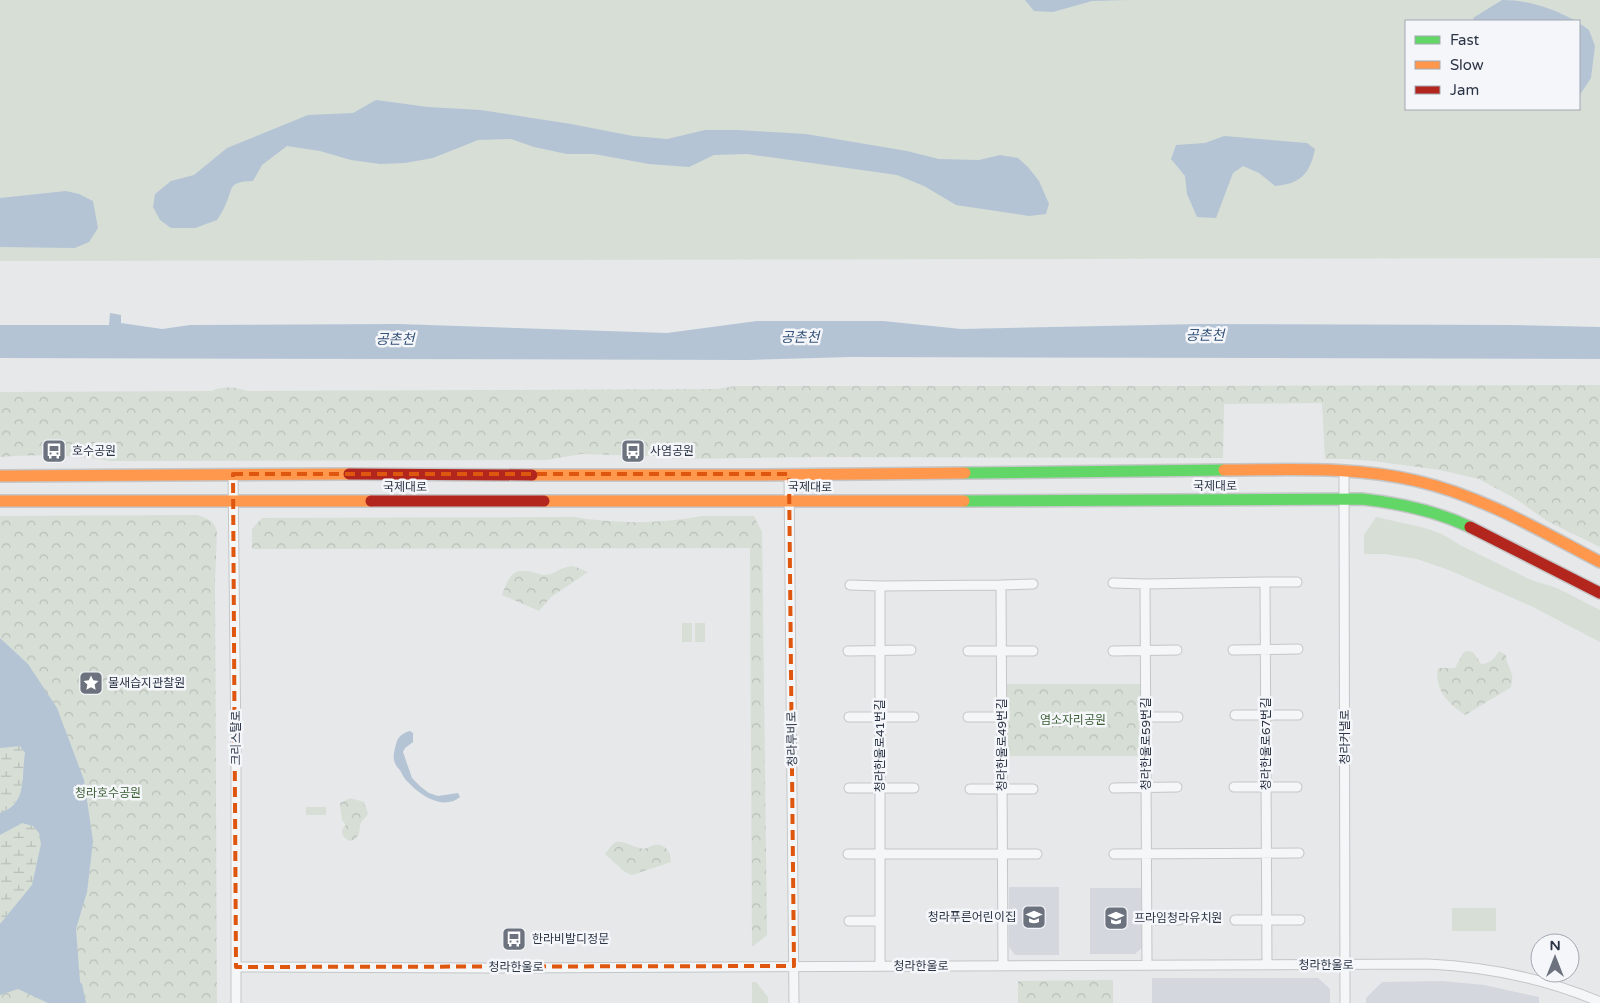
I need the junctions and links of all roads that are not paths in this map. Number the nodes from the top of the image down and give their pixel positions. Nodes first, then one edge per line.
1 (1344, 471) junction
2 (233, 474) junction
3 (788, 474) junction
4 (0, 476) edge
5 (1344, 499) junction
6 (0, 500) edge
7 (234, 501) junction
8 (789, 501) junction
9 (1600, 562) edge
10 (1265, 582) junction
11 (1297, 582) dead end
12 (1114, 583) dead end
13 (1033, 584) dead end
14 (1145, 584) junction
15 (850, 585) dead end
16 (1001, 585) junction
17 (880, 586) junction
18 (1600, 593) edge
19 (1266, 649) junction
20 (1298, 649) dead end
21 (911, 650) dead end
22 (1177, 650) dead end
23 (1234, 650) dead end
24 (848, 651) dead end
25 (880, 651) junction
26 (1146, 651) junction
27 (968, 652) dead end
28 (1001, 652) junction
29 (1033, 652) dead end
30 (1112, 652) dead end
31 (1235, 715) dead end
32 (1266, 715) junction
33 (1298, 715) dead end
34 (848, 717) dead end
35 (880, 717) junction
36 (914, 717) dead end
37 (968, 717) dead end
38 (1001, 717) junction
39 (1146, 717) junction
40 (1178, 717) dead end
41 (1266, 786) junction
42 (1177, 787) dead end
43 (1234, 787) dead end
44 (1297, 787) dead end
45 (849, 788) dead end
46 (880, 788) junction
47 (914, 788) dead end
48 (1114, 788) dead end
49 (1146, 788) junction
50 (970, 789) dead end
51 (1002, 789) junction
52 (1033, 789) dead end
53 (1267, 853) junction
54 (1299, 853) dead end
55 (848, 854) dead end
56 (880, 854) junction
57 (1002, 854) junction
58 (1037, 854) dead end
59 (1114, 854) dead end
60 (1146, 854) junction
61 (1147, 920) junction
62 (1179, 920) dead end
63 (1235, 920) dead end
64 (1267, 920) junction
65 (1300, 920) dead end
66 (849, 921) dead end
67 (880, 921) junction
68 (1147, 965) junction
69 (1267, 965) junction
70 (1345, 965) junction
71 (794, 966) junction
72 (880, 966) junction
73 (1003, 966) junction
74 (236, 967) junction
75 (1600, 1002) edge
76 (236, 1003) edge
77 (794, 1003) edge
78 (1346, 1003) edge

1 - 3 main road, 국제대로
1 - 5 street, 청라커낼로
1 - 9 main road, 국제대로
2 - 3 main road, 국제대로
2 - 4 main road, 국제대로
2 - 7 street, 크리스탈로
3 - 8 street, 청라루비로
5 - 8 main road, 국제대로
5 - 18 main road, 국제대로
5 - 70 street, 청라커낼로
6 - 7 main road, 국제대로
7 - 8 main road, 국제대로
7 - 74 street, 크리스탈로
8 - 71 street, 청라루비로
10 - 11 street
10 - 14 street
10 - 19 street, 청라한울로67번길
12 - 14 street
13 - 16 street
14 - 26 street, 청라한울로59번길
15 - 17 street
16 - 17 street
16 - 28 street, 청라한울로49번길
17 - 25 street, 청라한울로41번길
19 - 20 street
19 - 23 street
19 - 32 street, 청라한울로67번길
21 - 25 street
22 - 26 street
24 - 25 street
25 - 35 street, 청라한울로41번길
26 - 30 street
26 - 39 street, 청라한울로59번길
27 - 28 street
28 - 29 street
28 - 38 street, 청라한울로49번길
31 - 32 street
32 - 33 street
32 - 41 street, 청라한울로67번길
34 - 35 street
35 - 36 street
35 - 46 street, 청라한울로41번길
37 - 38 street
38 - 51 street, 청라한울로49번길
39 - 40 street
39 - 49 street, 청라한울로59번길
41 - 43 street
41 - 44 street
41 - 53 street, 청라한울로67번길
42 - 49 street
45 - 46 street
46 - 47 street
46 - 56 street, 청라한울로41번길
48 - 49 street
49 - 60 street, 청라한울로59번길
50 - 51 street
51 - 52 street
51 - 57 street, 청라한울로49번길
53 - 54 street
53 - 60 street
53 - 64 street, 청라한울로67번길
55 - 56 street
56 - 57 street
56 - 67 street, 청라한울로41번길
57 - 58 street
57 - 73 street, 청라한울로49번길
59 - 60 street
60 - 61 street, 청라한울로59번길
61 - 62 street
61 - 68 street, 청라한울로59번길
63 - 64 street
64 - 65 street
64 - 69 street, 청라한울로67번길
66 - 67 street
67 - 72 street, 청라한울로41번길
68 - 69 street, 청라한울로
68 - 73 street, 청라한울로
69 - 70 street, 청라한울로
70 - 75 street, 청라한울로
70 - 78 street, 청라커낼로
71 - 72 street, 청라한울로
71 - 74 street, 청라한울로
71 - 77 street, 청라루비로
72 - 73 street, 청라한울로
74 - 76 street, 크리스탈로

